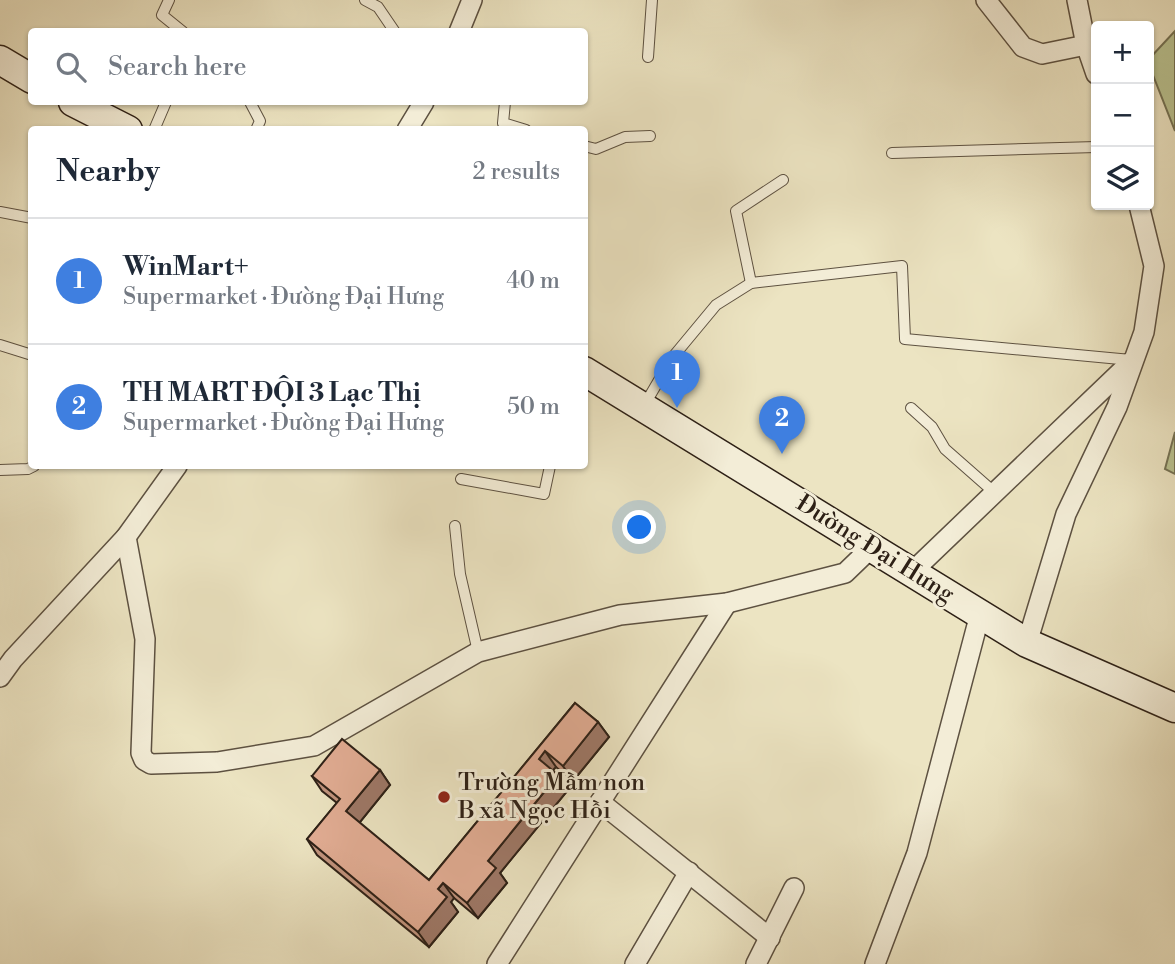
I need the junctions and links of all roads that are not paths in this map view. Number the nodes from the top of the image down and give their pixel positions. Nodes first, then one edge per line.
1 (169, 0) edge
2 (365, 0) edge
3 (472, 0) edge
4 (652, 0) edge
5 (986, 0) edge
6 (1077, 0) edge
7 (178, 28) edge
8 (392, 28) edge
9 (461, 28) edge
10 (1086, 45) junction
11 (648, 57) dead end
12 (0, 60) edge
13 (1091, 60) edge
14 (28, 77) edge
15 (165, 105) edge
16 (252, 105) edge
17 (422, 105) edge
18 (505, 105) edge
19 (83, 110) edge
20 (119, 126) edge
21 (156, 126) edge
22 (258, 126) edge
23 (409, 126) edge
24 (513, 126) edge
25 (650, 136) dead end
26 (588, 147) edge
27 (1091, 147) edge
28 (892, 153) dead end
29 (783, 180) dead end
30 (1140, 210) edge
31 (0, 212) edge
32 (28, 217) edge
33 (751, 283) junction
34 (0, 345) edge
35 (28, 354) edge
36 (1133, 360) junction
37 (588, 377) edge
38 (643, 407) junction
39 (911, 408) dead end
40 (28, 469) edge
41 (175, 469) edge
42 (549, 469) edge
43 (0, 470) edge
44 (461, 479) dead end
45 (995, 493) junction
46 (455, 526) dead end
47 (126, 537) junction
48 (872, 547) junction
49 (912, 572) junction
50 (727, 603) junction
51 (980, 614) junction
52 (1027, 643) junction
53 (478, 652) junction
54 (0, 677) edge
55 (1175, 708) edge
56 (600, 802) junction
57 (689, 873) junction
58 (794, 888) dead end
59 (770, 937) junction
60 (497, 964) edge
61 (635, 964) edge
62 (756, 964) edge
63 (876, 964) edge

1 - 7 lane
2 - 8 lane
3 - 9 street
4 - 11 lane
5 - 10 street
6 - 10 street
10 - 13 street
12 - 14 street
15 - 21 lane
16 - 22 lane
17 - 23 street
18 - 24 lane
19 - 20 street
25 - 26 lane
27 - 28 lane
29 - 33 lane
30 - 36 street
31 - 32 lane
33 - 36 lane
33 - 38 lane
34 - 35 lane
36 - 45 street
36 - 52 street
37 - 38 street, Đường Đại Hưng
38 - 48 street, Đường Đại Hưng
39 - 45 lane
40 - 43 lane
41 - 47 street
42 - 44 lane
45 - 49 street
46 - 53 lane
47 - 53 street
47 - 54 street
48 - 49 street, Đường Đại Hưng
48 - 50 street
49 - 51 street, Đường Đại Hưng
50 - 53 street
50 - 56 street
51 - 52 street, Đường Đại Hưng
51 - 63 street
52 - 55 street, Đường Đại Hưng
56 - 57 street
56 - 60 street
57 - 59 street
57 - 61 street
58 - 59 street
59 - 62 street

